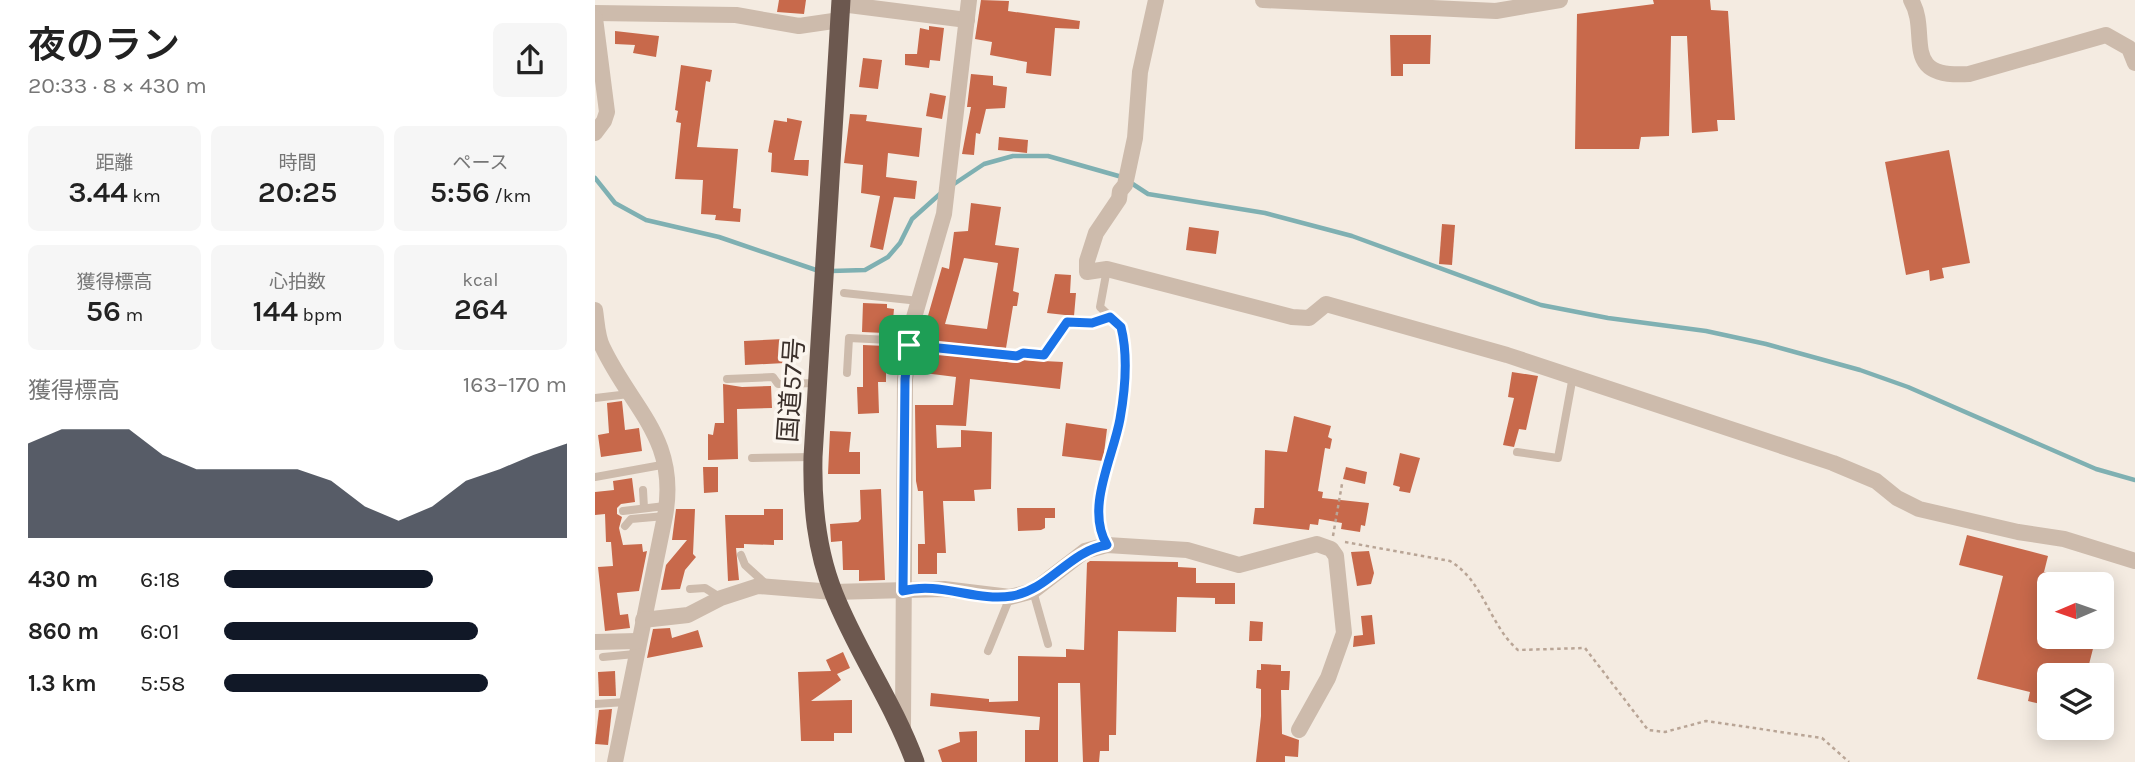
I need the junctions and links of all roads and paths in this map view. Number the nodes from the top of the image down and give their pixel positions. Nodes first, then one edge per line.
1 (969, 0) edge
2 (1156, 0) edge
3 (1263, 0) edge
4 (1560, 0) edge
5 (1911, 0) edge
6 (841, 8) edge
7 (595, 15) edge
8 (967, 20) junction
9 (2135, 63) edge
10 (595, 132) edge
11 (1107, 269) junction
12 (845, 293) dead end
13 (919, 301) junction
14 (595, 310) edge
15 (1110, 317) junction
16 (910, 343) junction
17 (847, 373) dead end
18 (1573, 376) junction
19 (727, 379) dead end
20 (817, 383) junction
21 (632, 393) junction
22 (595, 398) edge
23 (1517, 452) dead end
24 (813, 457) junction
25 (752, 458) dead end
26 (667, 464) junction
27 (595, 477) edge
28 (1342, 484) dead end
29 (643, 490) dead end
30 (644, 508) junction
31 (623, 511) dead end
32 (666, 511) junction
33 (625, 526) dead end
34 (1107, 545) junction
35 (1331, 549) junction
36 (741, 555) dead end
37 (2135, 561) edge
38 (769, 586) junction
39 (690, 589) dead end
40 (903, 591) junction
41 (1033, 591) junction
42 (833, 592) junction
43 (1010, 597) junction
44 (721, 598) junction
45 (642, 620) junction
46 (595, 642) edge
47 (1048, 645) dead end
48 (636, 647) junction
49 (988, 651) dead end
50 (603, 657) dead end
51 (626, 702) junction
52 (595, 704) edge
53 (903, 728) junction
54 (1299, 730) dead end
55 (615, 762) edge
56 (915, 762) edge
57 (1849, 762) edge

1 - 8 street
2 - 11 street
3 - 4 street
5 - 9 street
6 - 7 street
6 - 8 street
6 - 20 highway, 国道57号
7 - 10 street
8 - 13 street
11 - 15 lane
11 - 18 street
12 - 13 lane
13 - 16 street
14 - 21 street
15 - 16 lane
15 - 34 lane
16 - 17 lane
16 - 40 street
18 - 23 lane
18 - 37 street
19 - 20 lane
20 - 24 highway, 国道57号
21 - 22 lane
21 - 26 street
24 - 25 lane
24 - 42 highway, 国道57号
26 - 27 lane
26 - 32 street
28 - 35 path
29 - 30 lane
30 - 31 lane
30 - 32 lane
32 - 33 lane
32 - 45 street
34 - 35 street
34 - 41 street
35 - 54 street
35 - 57 path
36 - 38 lane
38 - 42 street
38 - 44 street
39 - 44 lane
40 - 42 street
40 - 43 street
40 - 53 street
41 - 43 street
41 - 47 lane
42 - 53 highway, 国道57号
43 - 49 lane
44 - 45 street
45 - 48 street
46 - 48 street
48 - 50 lane
48 - 51 street
51 - 52 lane
51 - 55 street
53 - 56 highway, 国道57号

